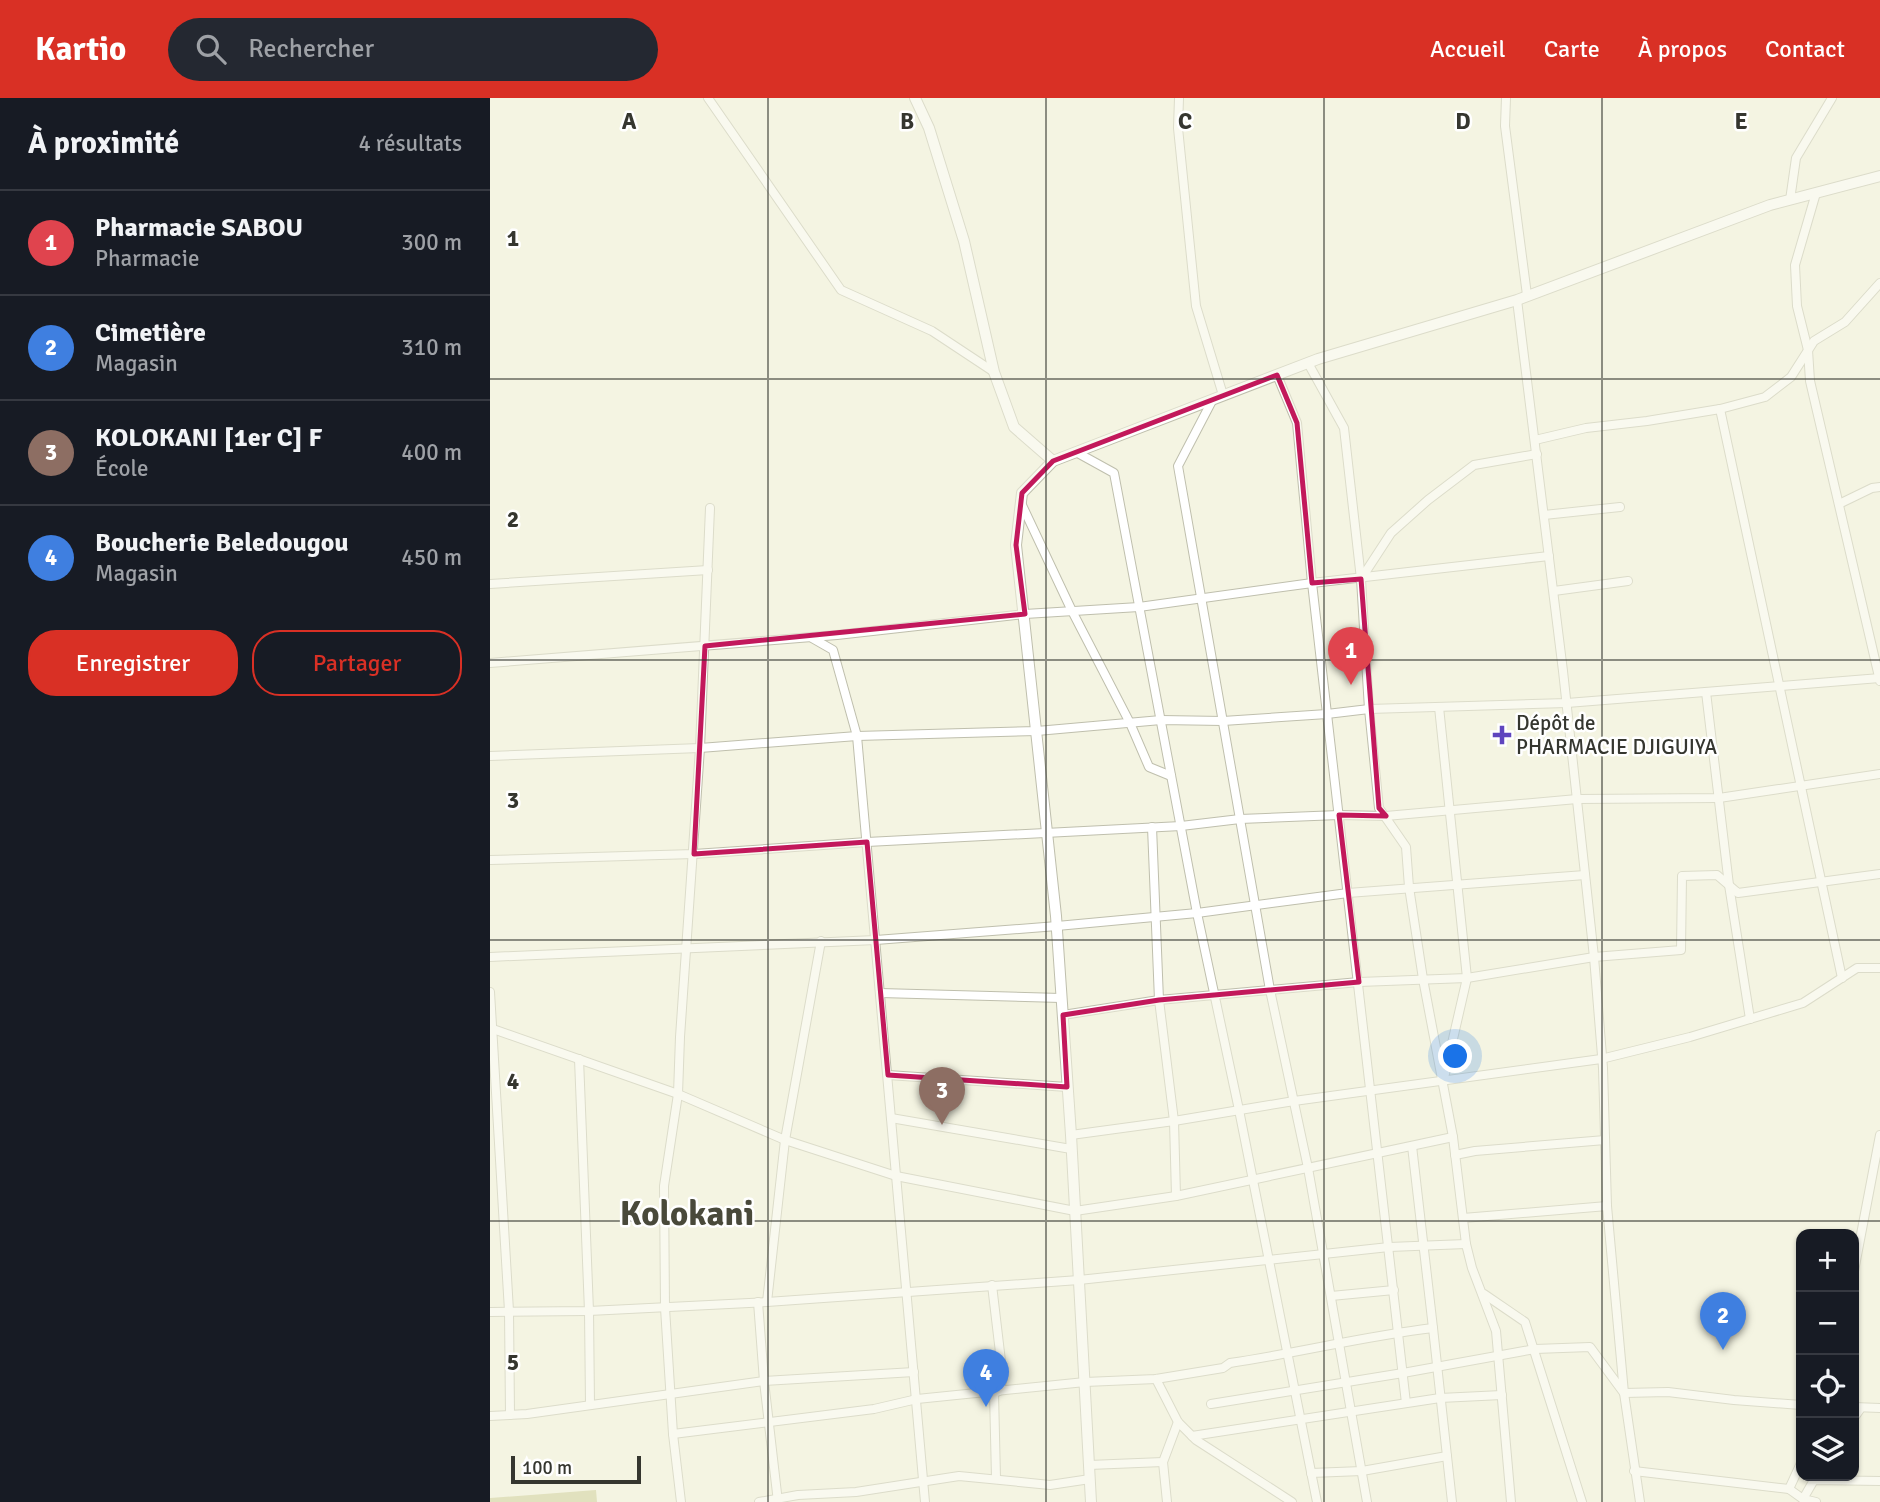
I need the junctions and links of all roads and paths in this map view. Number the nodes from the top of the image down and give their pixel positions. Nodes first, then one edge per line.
1 (708, 98) edge
2 (915, 98) edge
3 (1179, 98) edge
4 (1506, 98) edge
5 (1832, 98) edge
6 (1880, 176) edge
7 (1816, 193) junction
8 (1790, 200) junction
9 (1880, 282) edge
10 (1527, 295) junction
11 (1517, 300) junction
12 (1808, 350) junction
13 (1308, 363) junction
14 (994, 372) junction
15 (1277, 375) junction
16 (1218, 397) junction
17 (1720, 409) junction
18 (1535, 440) junction
19 (1076, 452) junction
20 (1537, 453) junction
21 (1053, 461) junction
22 (1880, 487) edge
23 (1021, 503) junction
24 (1839, 505) junction
25 (1620, 507) dead end
26 (710, 508) dead end
27 (1544, 515) junction
28 (1549, 556) junction
29 (708, 570) junction
30 (1361, 579) junction
31 (1628, 581) dead end
32 (1312, 583) junction
33 (490, 584) edge
34 (1554, 591) junction
35 (1202, 598) junction
36 (1139, 607) junction
37 (1072, 611) junction
38 (1025, 614) junction
39 (811, 637) junction
40 (705, 646) junction
41 (490, 663) edge
42 (1880, 679) edge
43 (1781, 686) junction
44 (1706, 692) junction
45 (1567, 703) junction
46 (1439, 707) junction
47 (1370, 709) junction
48 (1327, 715) junction
49 (1161, 720) junction
50 (1223, 721) junction
51 (1129, 723) junction
52 (1037, 731) junction
53 (857, 736) junction
54 (700, 748) junction
55 (490, 756) edge
56 (1880, 774) edge
57 (1171, 776) junction
58 (1801, 786) junction
59 (1719, 798) junction
60 (1577, 799) junction
61 (1450, 811) junction
62 (1339, 816) junction
63 (1387, 816) junction
64 (1240, 819) junction
65 (1181, 826) junction
66 (1152, 827) junction
67 (1048, 832) junction
68 (867, 842) junction
69 (694, 854) junction
70 (490, 859) edge
71 (1880, 874) edge
72 (1585, 875) junction
73 (1820, 882) junction
74 (1457, 884) junction
75 (1729, 885) junction
76 (1409, 887) junction
77 (1348, 893) junction
78 (1255, 904) junction
79 (1197, 913) junction
80 (1157, 917) junction
81 (1057, 926) junction
82 (876, 940) junction
83 (821, 941) junction
84 (687, 948) junction
85 (490, 957) edge
86 (1594, 957) junction
87 (1880, 968) edge
88 (1467, 978) junction
89 (1842, 978) junction
90 (1423, 979) junction
91 (1359, 982) junction
92 (1270, 990) junction
93 (490, 992) edge
94 (880, 993) junction
95 (1214, 995) junction
96 (1061, 998) junction
97 (1160, 1000) junction
98 (1063, 1015) junction
99 (1750, 1019) junction
100 (490, 1028) edge
101 (579, 1059) junction
102 (1601, 1059) junction
103 (888, 1075) junction
104 (1443, 1081) junction
105 (1067, 1087) junction
106 (1372, 1092) junction
107 (678, 1094) junction
108 (1294, 1101) junction
109 (1239, 1110) junction
110 (891, 1118) junction
111 (1174, 1121) junction
112 (1071, 1135) junction
113 (1880, 1135) edge
114 (1452, 1137) junction
115 (785, 1140) junction
116 (1605, 1140) junction
117 (1412, 1146) junction
118 (1071, 1149) junction
119 (1378, 1153) junction
120 (1455, 1155) junction
121 (1308, 1168) junction
122 (895, 1177) junction
123 (1252, 1180) junction
124 (1175, 1196) junction
125 (1607, 1206) junction
126 (1075, 1211) junction
127 (1463, 1218) junction
128 (1466, 1244) junction
129 (1422, 1245) junction
130 (1859, 1245) edge
131 (1389, 1247) junction
132 (1323, 1253) junction
133 (1269, 1260) junction
134 (1079, 1280) junction
135 (992, 1286) junction
136 (1394, 1290) junction
137 (905, 1291) junction
138 (1483, 1293) junction
139 (1331, 1296) junction
140 (762, 1302) junction
141 (665, 1308) junction
142 (509, 1311) junction
143 (589, 1311) junction
144 (490, 1312) edge
145 (1433, 1328) junction
146 (1398, 1332) junction
147 (1339, 1344) junction
148 (1535, 1349) junction
149 (1289, 1355) junction
150 (1498, 1356) junction
151 (1437, 1367) junction
152 (914, 1372) junction
153 (1403, 1373) junction
154 (1156, 1379) junction
155 (764, 1381) junction
156 (1085, 1382) junction
157 (1346, 1382) junction
158 (999, 1391) junction
159 (1296, 1391) junction
160 (1624, 1393) junction
161 (670, 1394) junction
162 (1502, 1395) junction
163 (1440, 1398) junction
164 (917, 1399) junction
165 (1406, 1403) junction
166 (1211, 1404) dead end
167 (590, 1405) junction
168 (1796, 1405) edge
169 (1859, 1408) edge
170 (1880, 1408) edge
171 (1351, 1411) junction
172 (510, 1415) junction
173 (490, 1416) edge
174 (1301, 1419) junction
175 (1178, 1422) junction
176 (769, 1423) junction
177 (673, 1434) junction
178 (1192, 1436) junction
179 (1447, 1456) junction
180 (1163, 1462) junction
181 (1089, 1465) junction
182 (1362, 1471) junction
183 (1634, 1471) junction
184 (1311, 1473) junction
185 (1796, 1474) edge
186 (996, 1478) junction
187 (1090, 1479) junction
188 (923, 1480) junction
189 (1859, 1480) edge
190 (1813, 1481) edge
191 (1880, 1481) edge
192 (1789, 1489) junction
193 (1803, 1499) junction
194 (778, 1501) edge
195 (681, 1502) edge
196 (759, 1502) edge
197 (925, 1502) edge
198 (1091, 1502) edge
199 (1167, 1502) edge
200 (1292, 1502) edge
201 (1317, 1502) edge
202 (1367, 1502) edge
203 (1452, 1502) edge
204 (1511, 1502) edge
205 (1582, 1502) edge
206 (1640, 1502) edge
207 (1815, 1502) edge

1 - 14 street
2 - 14 street
3 - 16 street
4 - 10 street
5 - 8 street
6 - 7 street
7 - 8 street
7 - 12 street
8 - 10 street
9 - 12 street
10 - 11 street
11 - 13 street
11 - 18 street
12 - 17 street
12 - 24 street
13 - 15 street
13 - 30 street
14 - 21 street
15 - 16 street
15 - 32 street
16 - 19 street
16 - 35 street
17 - 18 street
17 - 43 street
18 - 20 street
19 - 21 street
19 - 36 street
20 - 27 street
20 - 30 street
21 - 23 street
22 - 24 street
23 - 37 street
23 - 38 street
24 - 42 street
25 - 27 street
26 - 29 street
27 - 28 street
28 - 30 street
28 - 34 street
29 - 33 street
29 - 40 street
30 - 32 street
30 - 47 street
31 - 34 street
32 - 35 street
32 - 48 street
34 - 45 street
35 - 36 street
35 - 50 street
36 - 37 street
36 - 49 street
37 - 38 street
37 - 51 street
38 - 39 street
38 - 52 street
39 - 40 street
39 - 53 street
40 - 41 street
40 - 54 street
42 - 43 street
43 - 44 street
43 - 58 street
44 - 45 street
44 - 59 street
45 - 46 street
45 - 60 street
46 - 47 street
46 - 61 street
47 - 48 street
47 - 63 street
48 - 50 street
48 - 62 street
49 - 50 street
49 - 51 street
49 - 57 street
50 - 64 street
51 - 52 street
51 - 57 street
52 - 53 street
52 - 67 street
53 - 54 street
53 - 68 street
54 - 55 street
54 - 69 street
56 - 58 street
57 - 65 street
58 - 59 street
58 - 73 street
59 - 60 street
59 - 75 street
60 - 61 street
60 - 72 street
61 - 63 street
61 - 74 street
62 - 63 street
62 - 64 street
62 - 77 street
63 - 76 street
64 - 65 street
64 - 78 street
65 - 66 street
65 - 79 street
66 - 67 street
66 - 80 street
67 - 68 street
67 - 81 street
68 - 69 street
68 - 82 street
69 - 70 street
69 - 84 street
71 - 73 street
72 - 74 street
72 - 86 street
73 - 75 street
73 - 89 street
74 - 76 street
74 - 88 street
75 - 86 street
75 - 99 street
76 - 77 street
76 - 90 street
77 - 78 street
77 - 91 street
78 - 79 street
78 - 92 street
79 - 80 street
79 - 95 street
80 - 81 street
80 - 97 street
81 - 82 street
81 - 96 street
82 - 83 street
82 - 94 street
83 - 84 street
83 - 115 street
84 - 85 street
84 - 107 street
86 - 88 street
86 - 102 street
87 - 89 street
88 - 90 street
88 - 104 street
89 - 99 street
90 - 91 street
90 - 104 street
91 - 92 street
91 - 106 street
92 - 95 street
92 - 108 street
93 - 100 street
94 - 96 street
94 - 103 street
95 - 97 street
95 - 109 street
96 - 98 street
97 - 98 street
97 - 111 street
98 - 105 street
99 - 102 street
100 - 101 street
100 - 142 street
101 - 107 street
101 - 143 street
102 - 104 street
102 - 116 street
103 - 105 street
103 - 110 street
104 - 106 street
104 - 114 street
105 - 112 street
106 - 108 street
106 - 119 street
107 - 115 street
107 - 141 street
108 - 109 street
108 - 121 street
109 - 111 street
109 - 123 street
110 - 118 street
110 - 122 street
111 - 112 street
111 - 124 street
112 - 118 street
113 - 130 street
114 - 117 street
114 - 120 street
115 - 122 street
115 - 140 street
116 - 120 street
116 - 125 street
117 - 119 street
117 - 129 street
118 - 126 street
119 - 121 street
119 - 131 street
120 - 127 street
121 - 123 street
121 - 132 street
122 - 126 street
122 - 137 street
123 - 124 street
123 - 133 street
124 - 126 street
125 - 127 street
125 - 160 street
126 - 134 street
127 - 128 street
128 - 129 street
128 - 138 street
129 - 131 street
129 - 145 street
131 - 132 street
131 - 136 street
132 - 133 street
132 - 139 street
133 - 134 street
133 - 149 street
134 - 135 street
134 - 156 street
135 - 137 street
135 - 158 street
136 - 139 street
136 - 146 street
137 - 140 street
137 - 152 street
138 - 148 street
138 - 150 street
139 - 147 street
140 - 141 street
140 - 155 street
141 - 143 street
141 - 161 street
142 - 143 street
142 - 144 street
142 - 172 street
143 - 167 street
145 - 146 street
145 - 151 street
146 - 147 street
146 - 153 street
147 - 149 street
147 - 157 street
148 - 150 street
148 - 160 street
148 - 205 street
149 - 154 street
149 - 159 street
150 - 151 street
150 - 162 street
151 - 153 street
151 - 163 street
152 - 155 street
152 - 164 street
153 - 157 street
153 - 165 street
154 - 156 street
154 - 175 street
155 - 161 street
155 - 176 street
156 - 158 street
156 - 181 street
157 - 159 street
157 - 171 street
158 - 164 street
158 - 186 street
159 - 166 street
159 - 174 street
160 - 168 street
160 - 183 street
161 - 167 street
161 - 177 street
162 - 163 street
162 - 204 street
163 - 165 street
163 - 179 street
164 - 176 street
164 - 188 street
165 - 171 street
167 - 172 street
169 - 170 street
171 - 174 street
171 - 182 street
172 - 173 street
174 - 178 street
174 - 184 street
175 - 178 street
175 - 180 street
176 - 177 street
176 - 194 street
177 - 195 street
178 - 200 street
179 - 182 street
179 - 203 street
180 - 181 street
180 - 199 street
181 - 187 street
182 - 184 street
182 - 202 street
183 - 192 street
183 - 206 street
184 - 201 street
185 - 192 street
186 - 187 street
186 - 188 street
187 - 198 street
188 - 194 street
188 - 197 street
189 - 191 street
190 - 193 street
192 - 193 street
193 - 207 street
194 - 196 street

